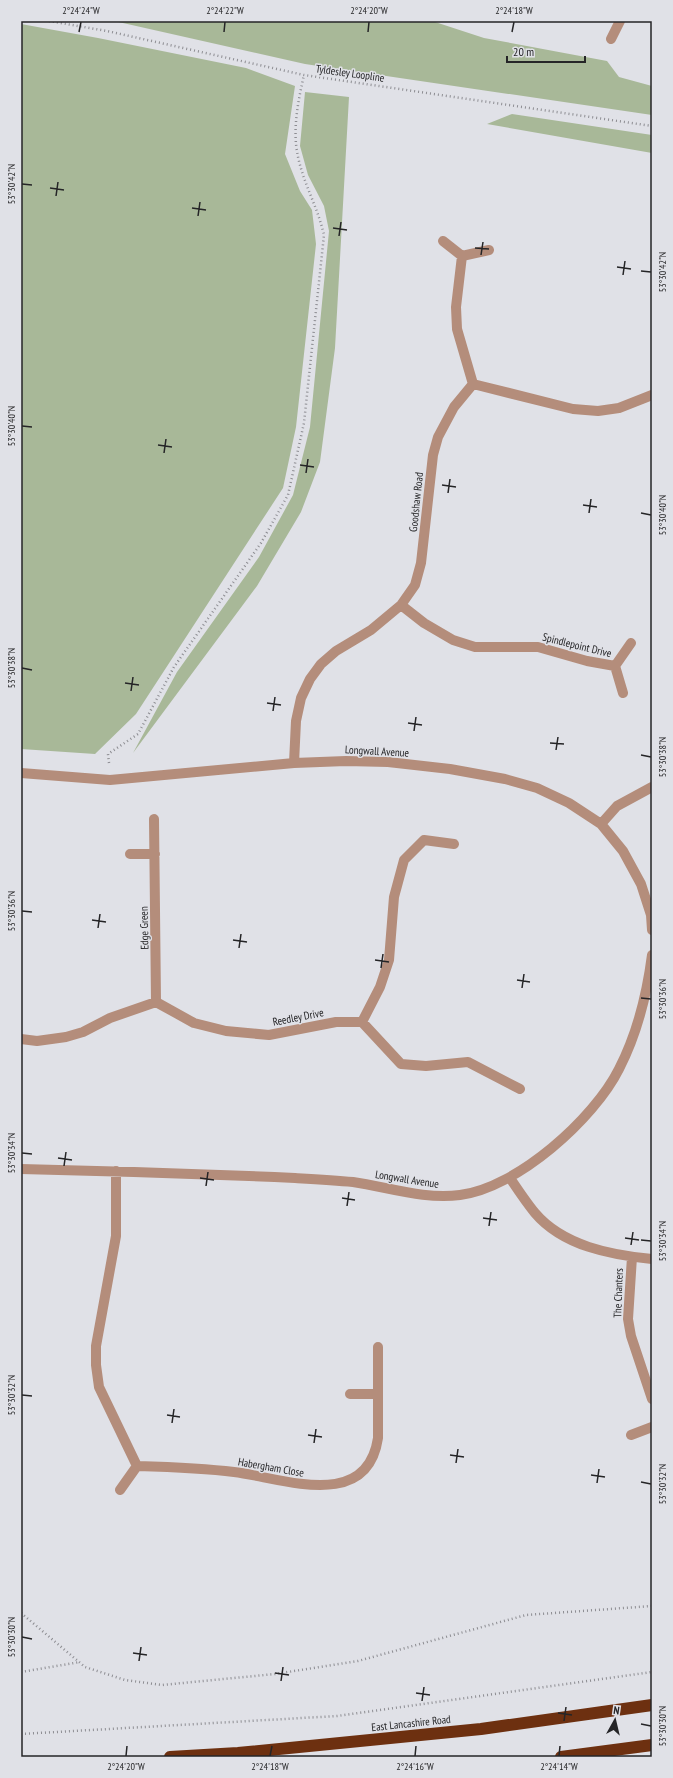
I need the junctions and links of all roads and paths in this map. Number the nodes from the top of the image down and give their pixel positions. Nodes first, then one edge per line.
1 (49, 21) edge
2 (620, 21) edge
3 (611, 39) dead end
4 (304, 75) junction
5 (652, 126) edge
6 (443, 241) dead end
7 (488, 250) dead end
8 (462, 256) junction
9 (473, 384) junction
10 (651, 398) edge
11 (401, 605) junction
12 (631, 642) dead end
13 (615, 666) junction
14 (623, 693) dead end
15 (294, 763) junction
16 (21, 772) edge
17 (110, 780) junction
18 (652, 787) edge
19 (154, 819) dead end
20 (601, 824) junction
21 (454, 844) dead end
22 (130, 854) dead end
23 (155, 854) junction
24 (652, 930) edge
25 (652, 954) edge
26 (156, 1002) junction
27 (362, 1022) junction
28 (21, 1039) edge
29 (520, 1089) dead end
30 (21, 1169) edge
31 (116, 1171) junction
32 (510, 1178) junction
33 (632, 1258) junction
34 (652, 1259) edge
35 (378, 1347) dead end
36 (350, 1394) dead end
37 (378, 1394) junction
38 (652, 1399) edge
39 (652, 1428) edge
40 (631, 1435) dead end
41 (137, 1466) junction
42 (120, 1490) dead end
43 (652, 1606) edge
44 (21, 1613) edge
45 (80, 1662) junction
46 (21, 1672) edge
47 (652, 1672) edge
48 (652, 1705) edge
49 (21, 1734) edge
50 (652, 1745) edge
51 (170, 1757) edge
52 (561, 1757) edge

1 - 4 path, Tyldesley Loopline
2 - 3 street
4 - 5 path, Tyldesley Loopline
4 - 17 path
6 - 8 street
7 - 8 street
8 - 9 street
9 - 10 street
9 - 11 street, Goodshaw Road
11 - 13 street, Spindlepoint Drive
11 - 15 street, Goodshaw Road
12 - 13 street, Spindlepoint Drive
13 - 14 street, Spindlepoint Drive
15 - 17 street, Longwall Avenue
15 - 20 street, Longwall Avenue
16 - 17 street, Longwall Avenue
18 - 20 street
19 - 23 street, Edge Green
20 - 24 street, Longwall Avenue
21 - 27 street
22 - 23 street
23 - 26 street, Edge Green
25 - 32 street, Longwall Avenue
26 - 27 street, Reedley Drive
26 - 28 street
27 - 29 street
30 - 31 street, Longwall Avenue
31 - 32 street, Longwall Avenue
31 - 41 street
32 - 33 street
33 - 34 street
33 - 38 street, The Chanters
35 - 37 street, Habergham Close
36 - 37 street
37 - 41 street, Habergham Close
39 - 40 street
41 - 42 street
43 - 45 path
44 - 45 path
45 - 46 path
47 - 49 path
48 - 51 highway, East Lancashire Road
50 - 52 highway

